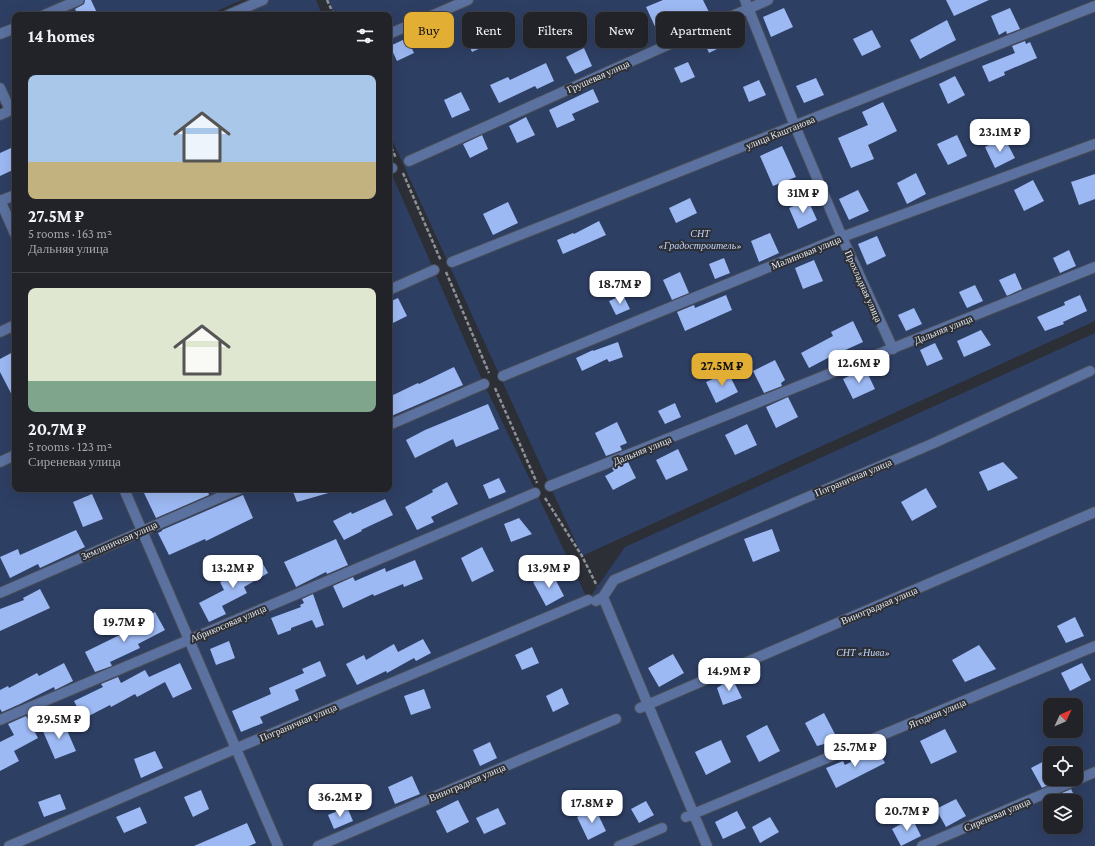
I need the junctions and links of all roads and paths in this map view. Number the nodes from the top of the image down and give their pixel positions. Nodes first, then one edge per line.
1 (79, 0) edge
2 (263, 0) edge
3 (327, 0) edge
4 (468, 0) edge
5 (768, 0) edge
6 (747, 4) edge
7 (1095, 6) edge
8 (51, 12) edge
9 (235, 12) edge
10 (333, 12) edge
11 (12, 29) edge
12 (392, 33) edge
13 (0, 34) edge
14 (0, 88) edge
15 (12, 107) edge
16 (12, 109) edge
17 (0, 115) edge
18 (795, 126) junction
19 (1095, 144) edge
20 (409, 161) dead end
21 (12, 196) edge
22 (0, 200) edge
23 (12, 227) edge
24 (842, 237) junction
25 (452, 262) dead end
26 (1095, 267) edge
27 (430, 272) dead end
28 (392, 289) edge
29 (12, 326) edge
30 (0, 332) edge
31 (893, 349) junction
32 (1090, 371) dead end
33 (503, 376) dead end
34 (484, 384) dead end
35 (392, 424) edge
36 (12, 457) edge
37 (0, 462) edge
38 (550, 486) dead end
39 (125, 492) edge
40 (232, 492) edge
41 (535, 492) dead end
42 (1095, 512) edge
43 (141, 531) junction
44 (0, 593) edge
45 (596, 600) junction
46 (189, 639) junction
47 (1095, 646) edge
48 (643, 706) junction
49 (616, 719) dead end
50 (0, 720) edge
51 (237, 748) junction
52 (1095, 772) edge
53 (690, 816) junction
54 (662, 828) dead end
55 (9, 846) edge
56 (278, 846) edge
57 (318, 846) edge
58 (619, 846) edge
59 (707, 846) edge
60 (922, 846) edge

1 - 8 street
2 - 9 street
3 - 10 path
4 - 12 street
5 - 6 street, Грушевая улица
6 - 18 street, Прохладная улица
6 - 20 street, Грушевая улица
7 - 18 street, улица Каштанова
11 - 13 street
14 - 15 street
16 - 17 street
18 - 24 street, Прохладная улица
18 - 25 street, улица Каштанова
19 - 24 street, Малиновая улица
21 - 22 street
22 - 23 street
24 - 31 street, Прохладная улица
24 - 33 street, Малиновая улица
26 - 31 street, Дальняя улица
27 - 28 street
29 - 30 street
31 - 38 street, Дальняя улица
32 - 45 street, Пограничная улица
34 - 35 street
36 - 37 street
39 - 43 street
40 - 43 street, Земляничная улица
41 - 46 street, Абрикосовая улица
42 - 48 street, Виноградная улица
43 - 44 street, Земляничная улица
43 - 46 street
45 - 48 street
45 - 51 street, Пограничная улица
46 - 50 street, Абрикосовая улица
46 - 51 street
47 - 53 street, Ягодная улица
48 - 53 street
49 - 57 street, Виноградная улица
51 - 55 street, Пограничная улица
51 - 56 street
52 - 60 street, Сиреневая улица
53 - 59 street
54 - 58 street

